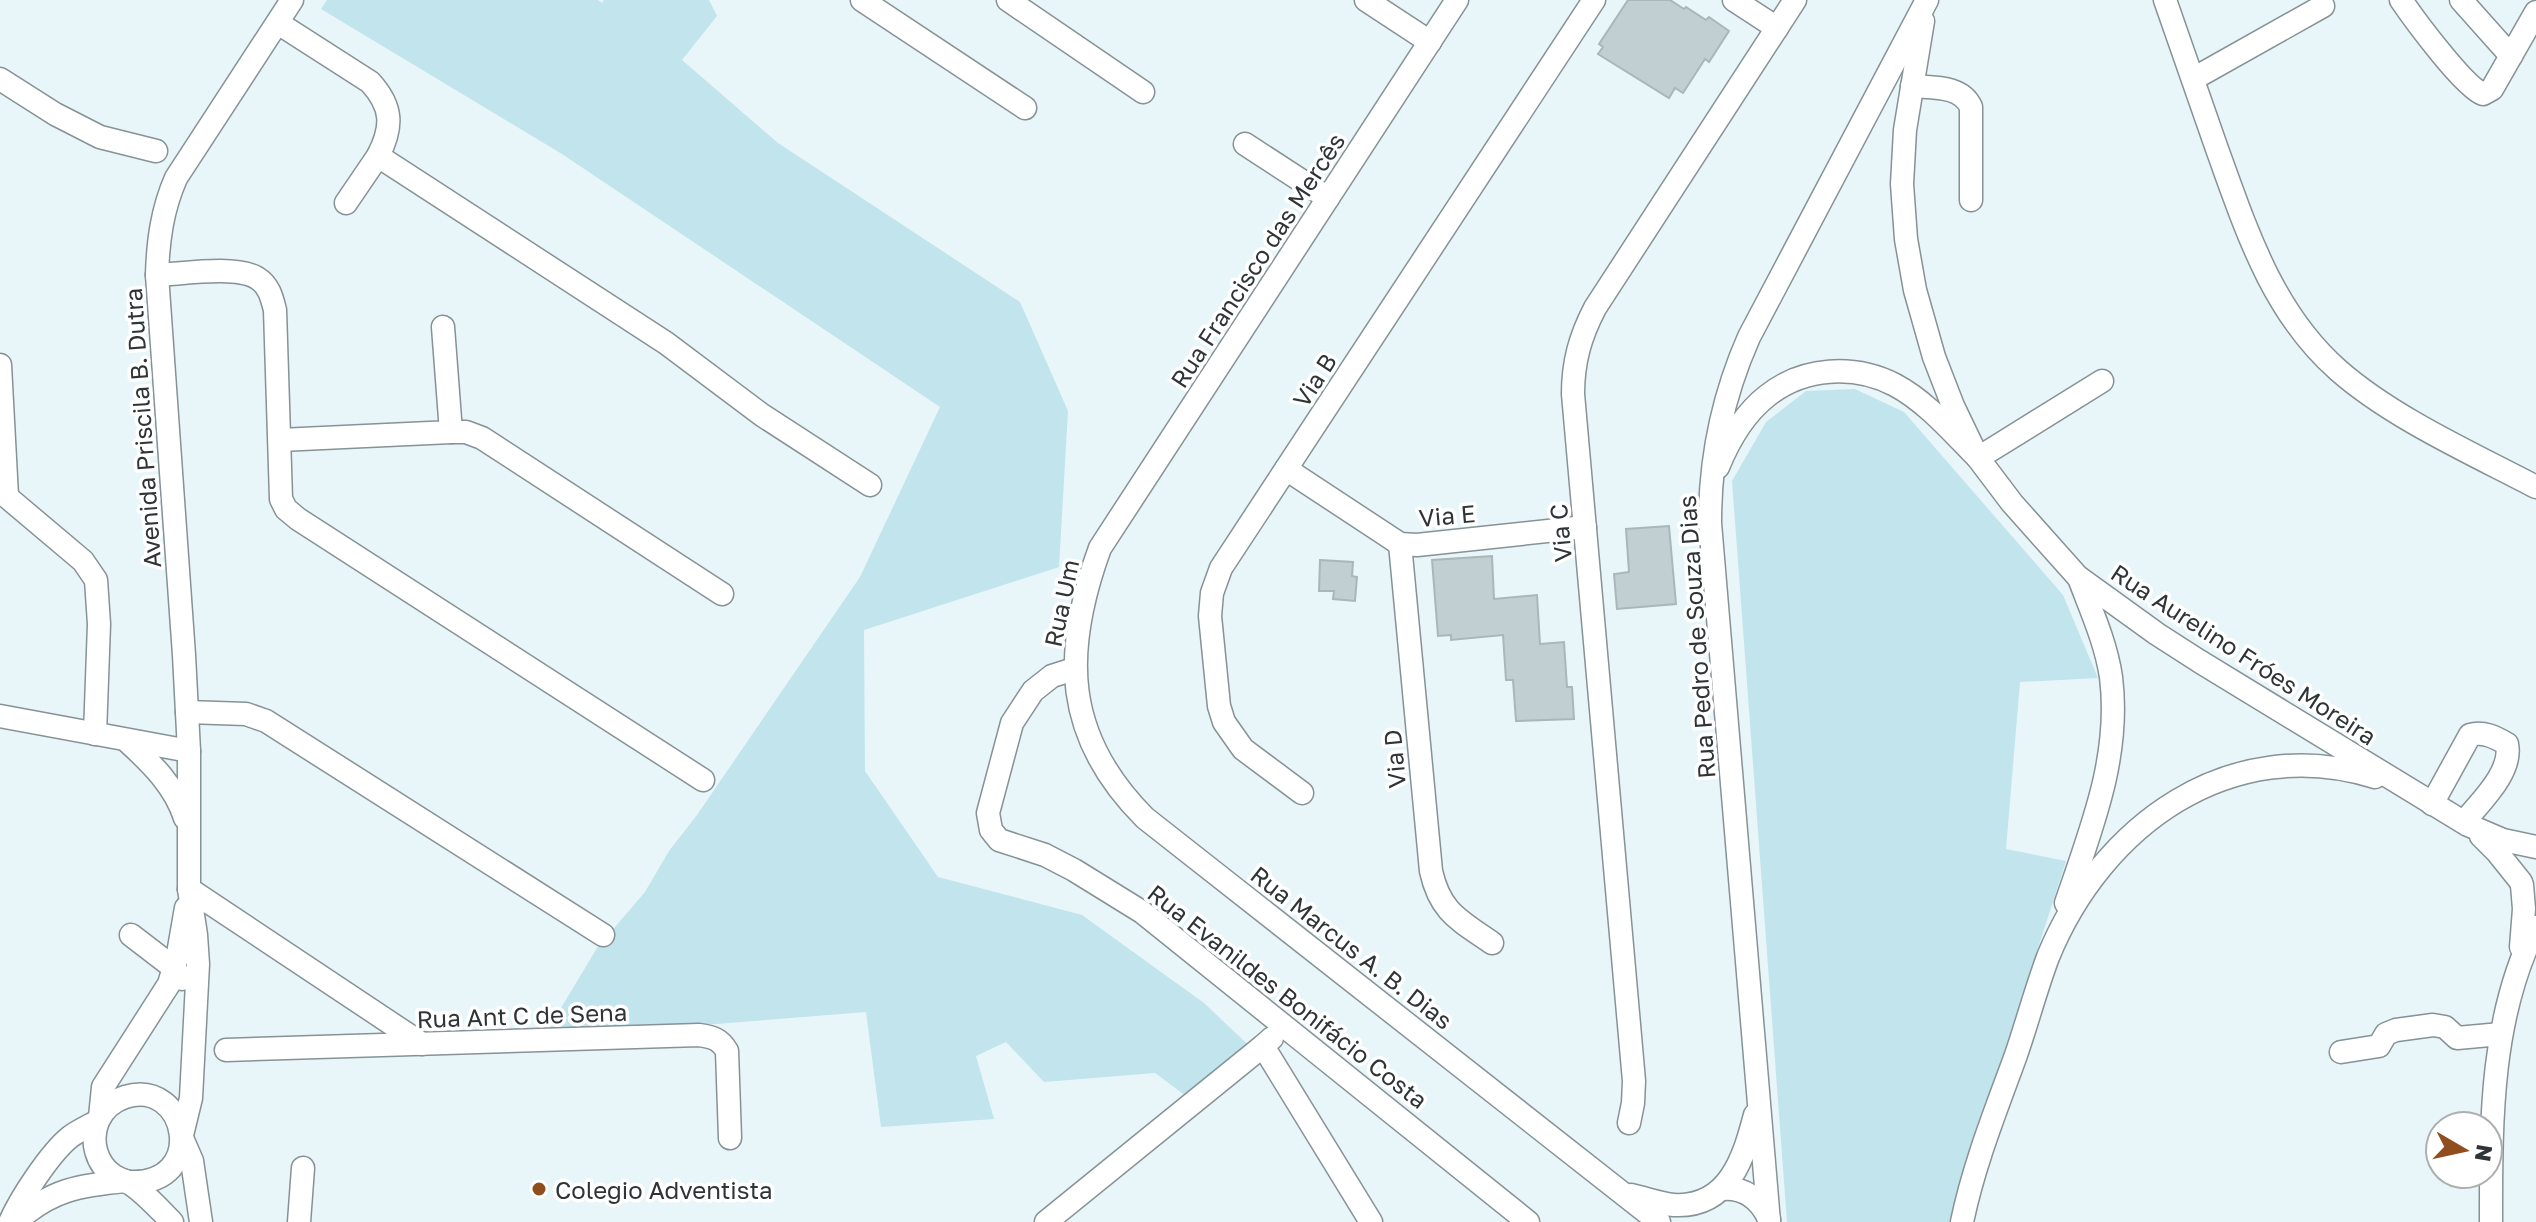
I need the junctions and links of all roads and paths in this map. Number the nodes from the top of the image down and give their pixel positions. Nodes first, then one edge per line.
1 (292, 0) edge
2 (862, 0) edge
3 (1008, 0) edge
4 (1366, 0) edge
5 (1457, 0) edge
6 (1594, 0) edge
7 (1734, 0) edge
8 (1795, 0) edge
9 (1927, 0) edge
10 (2165, 0) edge
11 (2401, 0) edge
12 (2461, 0) edge
13 (2323, 6) dead end
14 (2536, 12) edge
15 (278, 23) junction
16 (1777, 28) junction
17 (1430, 42) junction
18 (2511, 56) junction
19 (0, 79) edge
20 (2193, 79) junction
21 (1912, 86) junction
22 (1143, 92) dead end
23 (1025, 108) dead end
24 (1245, 144) dead end
25 (156, 151) dead end
26 (378, 156) junction
27 (1328, 198) junction
28 (1971, 200) dead end
29 (346, 203) dead end
30 (157, 275) junction
31 (443, 327) dead end
32 (0, 365) edge
33 (2102, 381) dead end
34 (451, 432) junction
35 (280, 440) junction
36 (1978, 458) junction
37 (1286, 469) junction
38 (870, 485) dead end
39 (1710, 486) junction
40 (2536, 487) edge
41 (3, 494) edge
42 (1585, 527) junction
43 (1400, 544) junction
44 (1100, 548) joint
45 (2078, 577) junction
46 (722, 594) dead end
47 (1074, 669) junction
48 (187, 712) junction
49 (0, 716) edge
50 (95, 734) junction
51 (127, 740) junction
52 (178, 750) junction
53 (703, 780) dead end
54 (2401, 785) junction
55 (1302, 793) dead end
56 (2432, 804) junction
57 (2466, 824) junction
58 (189, 835) junction
59 (2536, 848) edge
60 (189, 889) junction
61 (2526, 889) edge
62 (2536, 927) edge
63 (131, 935) dead end
64 (603, 935) dead end
65 (1492, 943) dead end
66 (2049, 956) junction
67 (174, 968) junction
68 (2518, 968) junction
69 (197, 999) junction
70 (1285, 1028) junction
71 (2501, 1034) junction
72 (422, 1044) junction
73 (1263, 1046) junction
74 (226, 1050) dead end
75 (2341, 1052) dead end
76 (1760, 1094) junction
77 (99, 1119) junction
78 (1629, 1123) dead end
79 (182, 1137) junction
80 (730, 1138) dead end
81 (303, 1168) dead end
82 (127, 1182) junction
83 (1722, 1189) junction
84 (1622, 1192) junction
85 (1698, 1202) junction
86 (1769, 1221) edge
87 (10, 1222) edge
88 (16, 1222) edge
89 (172, 1222) edge
90 (201, 1222) edge
91 (299, 1222) edge
92 (1046, 1222) edge
93 (1371, 1222) edge
94 (1528, 1222) edge
95 (1659, 1222) edge
96 (1687, 1222) edge
97 (1962, 1222) edge
98 (2491, 1222) edge

1 - 15 street, Avenida Priscila B. Dutra
2 - 23 street
3 - 22 street
4 - 17 street
5 - 17 street, Rua Francisco das Mercês
6 - 37 street, Via B
7 - 16 street
8 - 16 street, Via C
9 - 21 street, Rua Aurelino Fróes Moreira
9 - 39 street, Rua Pedro de Souza Dias
10 - 20 street
11 - 18 street
12 - 18 street
13 - 20 street
14 - 18 street
15 - 26 street
15 - 30 street, Avenida Priscila B. Dutra
16 - 42 street, Via C
17 - 27 street, Rua Francisco das Mercês
19 - 25 street
20 - 40 street
21 - 28 street
21 - 36 street, Rua Aurelino Fróes Moreira
24 - 27 street
26 - 29 street
26 - 38 street
27 - 44 street, Rua Francisco das Mercês
30 - 35 street
30 - 48 street, Avenida Priscila B. Dutra
31 - 34 street
32 - 41 street
33 - 36 street
34 - 35 street
34 - 46 street
35 - 53 street
36 - 39 street
36 - 45 street, Rua Aurelino Fróes Moreira
37 - 43 street, Via E
37 - 55 street, Via B
39 - 76 street, Rua Pedro de Souza Dias
41 - 50 street
42 - 43 street, Via E
42 - 78 street, Via C
43 - 65 street, Via D
44 - 47 street, Rua Um
45 - 54 street, Rua Aurelino Fróes Moreira
45 - 66 street
47 - 70 street, Rua Evanildes Bonifácio Costa
47 - 84 street, Rua Marcus A. B. Dias
48 - 52 street, Avenida Priscila B. Dutra
48 - 64 street
49 - 50 street
50 - 51 street
51 - 52 street
51 - 58 street
52 - 58 street, Avenida Priscila B. Dutra
54 - 56 street, Rua Aurelino Fróes Moreira
54 - 66 street
56 - 57 street, Rua Aurelino Fróes Moreira
56 - 57 street
57 - 59 street
57 - 61 street
58 - 60 street, Avenida Priscila B. Dutra
59 - 61 street
60 - 67 street
60 - 69 street
60 - 72 street
61 - 68 street
62 - 68 street
63 - 67 street
66 - 97 street
67 - 69 street
67 - 77 street
68 - 71 street
69 - 79 street
70 - 73 street
70 - 94 street, Rua Evanildes Bonifácio Costa
71 - 75 street
71 - 98 street
72 - 74 street, Rua Ant C de Sena
72 - 80 street, Rua Ant C de Sena
73 - 92 street
73 - 93 street
76 - 83 street
76 - 86 street, Rua Pedro de Souza Dias
77 - 79 street
77 - 82 street
77 - 87 street
79 - 82 street
79 - 90 street
81 - 91 street
82 - 88 street
82 - 89 street
83 - 85 street
83 - 86 street
84 - 85 street
84 - 95 street, Rua Marcus A. B. Dias
85 - 96 street

